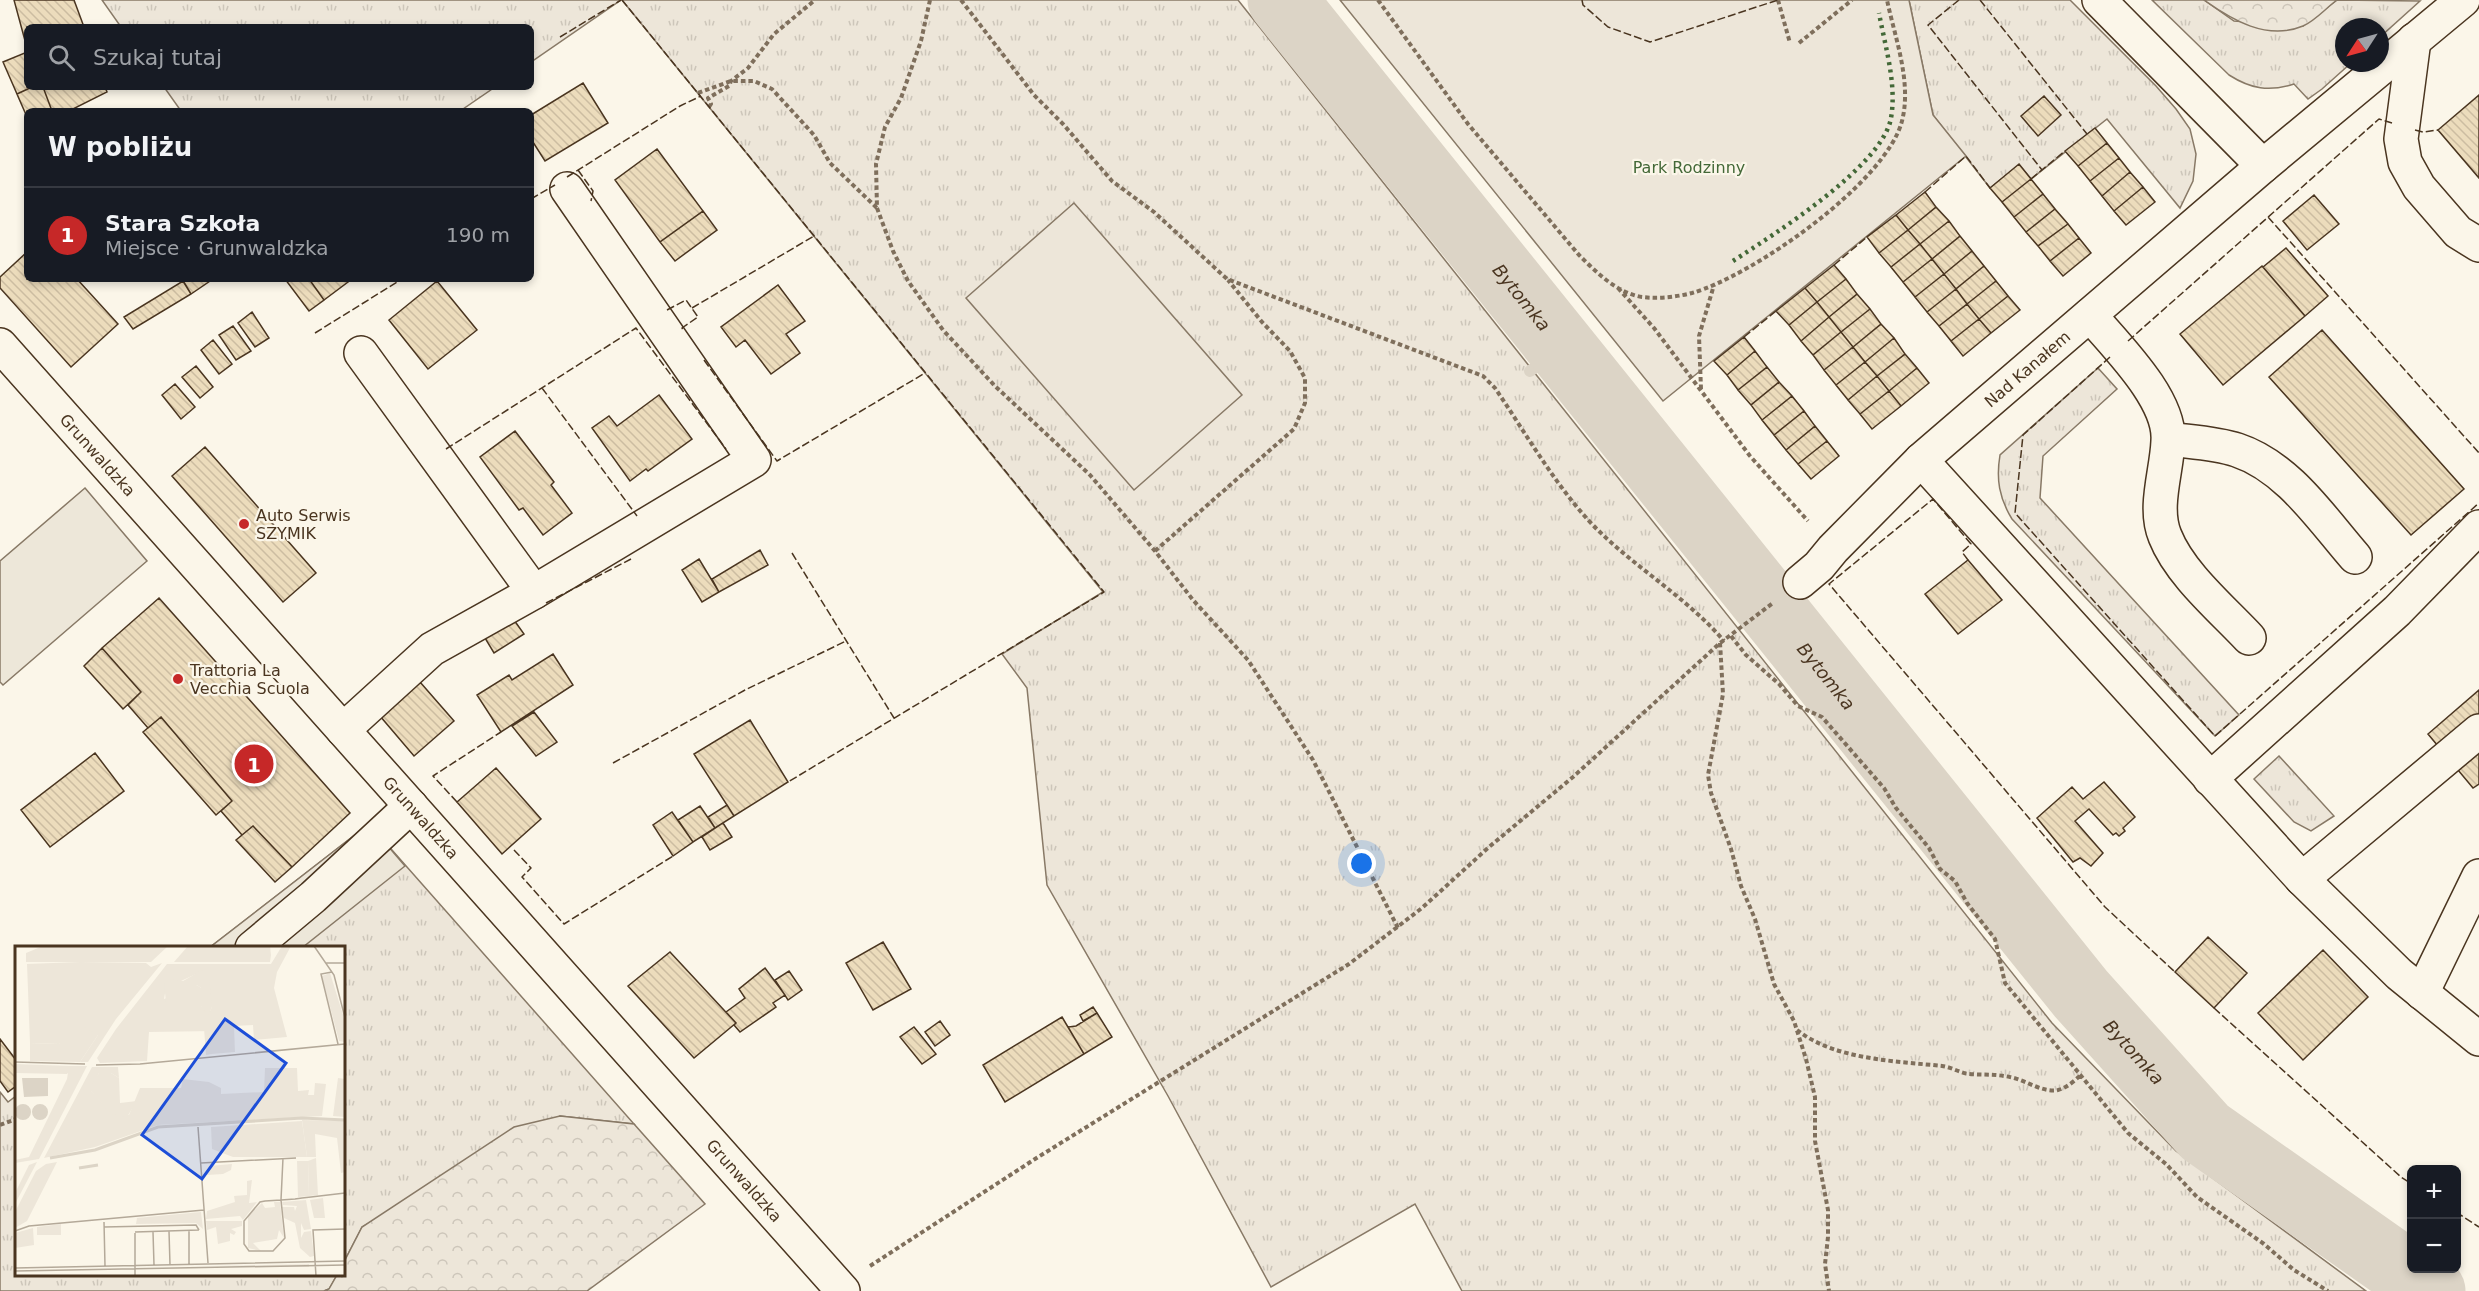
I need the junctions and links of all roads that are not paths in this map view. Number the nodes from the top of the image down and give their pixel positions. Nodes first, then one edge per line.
1 (2099, 0) edge
2 (2463, 0) edge
3 (2414, 40) junction
4 (2263, 166) junction
5 (567, 189) dead end
6 (2479, 245) edge
7 (2090, 315) junction
8 (0, 345) edge
9 (361, 352) dead end
10 (2169, 439) junction
11 (1921, 460) junction
12 (2479, 527) edge
13 (2355, 557) dead end
14 (1800, 582) road end
15 (534, 592) junction
16 (2249, 638) dead end
17 (343, 730) junction
18 (2479, 730) edge
19 (2211, 779) junction
20 (411, 806) junction
21 (2479, 876) edge
22 (2302, 879) junction
23 (254, 946) edge
24 (2422, 993) junction
25 (2479, 1039) edge
26 (842, 1290) edge

1 - 4 street
2 - 3 street, Nad Kanałem
3 - 4 street, Nad Kanałem
3 - 6 street
4 - 7 street, Nad Kanałem
5 - 15 street
7 - 10 street
7 - 11 street, Nad Kanałem
8 - 17 street, Grunwaldzka
9 - 15 street
10 - 13 street
10 - 16 street
11 - 14 street, Nad Kanałem
11 - 19 street
12 - 19 street
15 - 17 street
17 - 20 street, Grunwaldzka
18 - 22 street
19 - 22 street
20 - 23 street
20 - 26 street, Grunwaldzka
21 - 24 street
22 - 24 street
24 - 25 street

